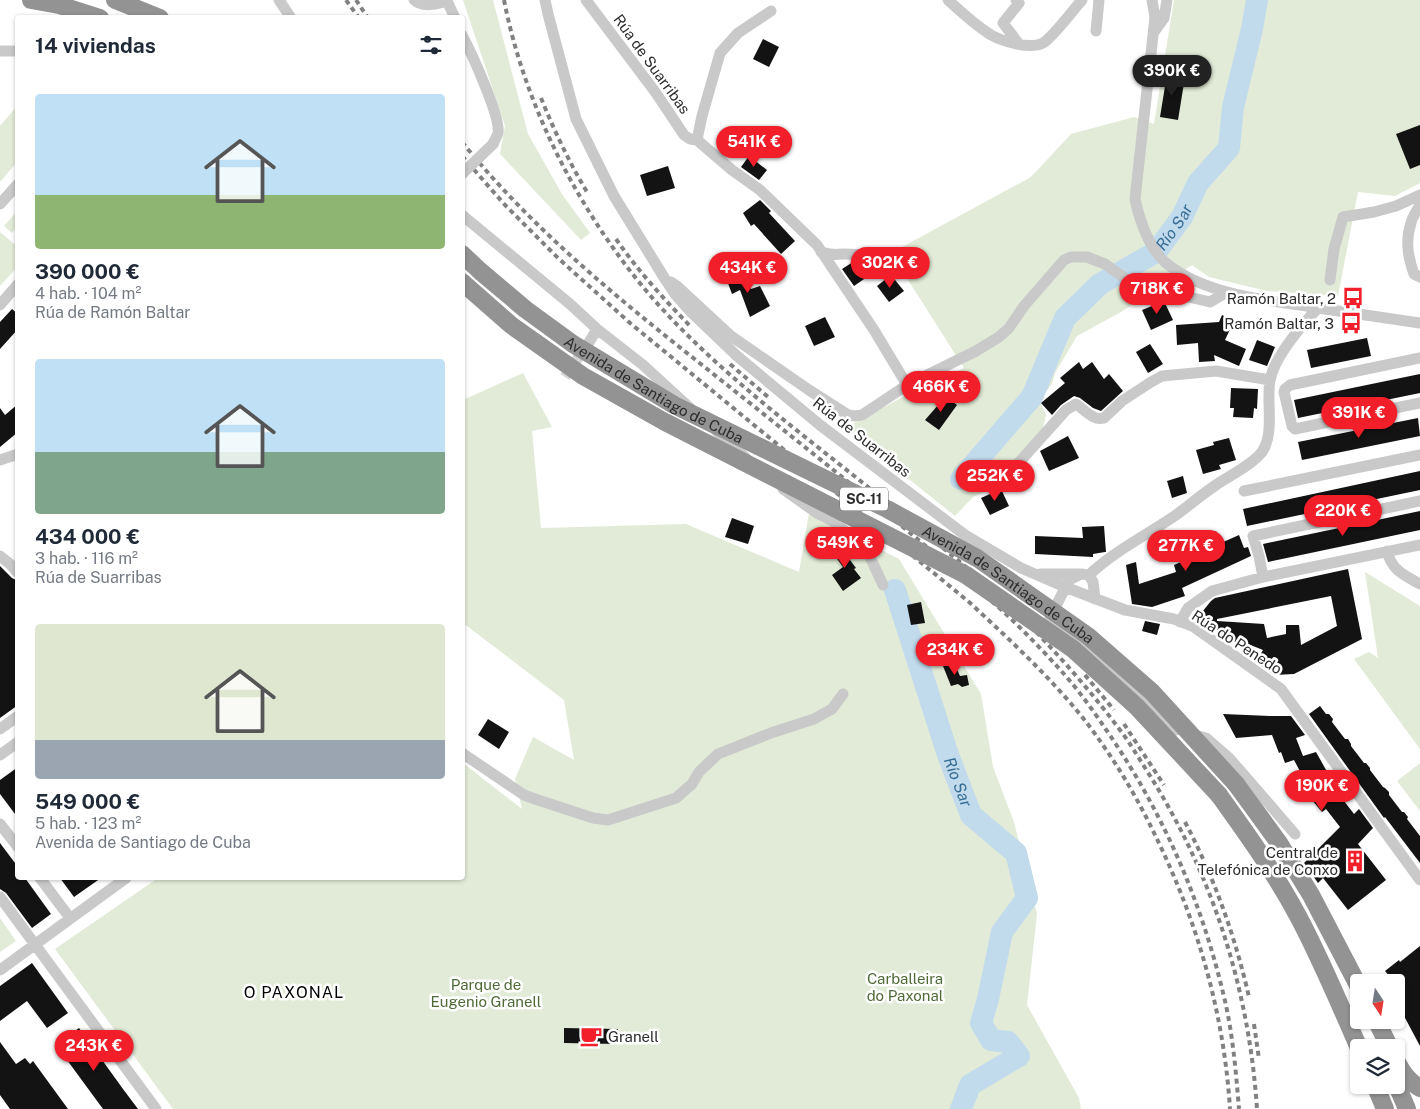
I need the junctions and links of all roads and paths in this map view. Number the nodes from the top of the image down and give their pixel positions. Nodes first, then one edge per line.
1 (31, 0) edge
2 (115, 0) edge
3 (279, 0) edge
4 (414, 0) edge
5 (447, 0) edge
6 (545, 0) edge
7 (586, 0) edge
8 (948, 0) edge
9 (1082, 0) edge
10 (1099, 0) edge
11 (1152, 0) edge
12 (1167, 0) edge
13 (1018, 2) edge
14 (771, 11) dead end
15 (91, 15) edge
16 (152, 15) edge
17 (289, 15) edge
18 (454, 15) edge
19 (1096, 31) dead end
20 (1153, 34) junction
21 (465, 41) edge
22 (1019, 44) junction
23 (15, 51) edge
24 (0, 52) edge
25 (697, 140) junction
26 (465, 171) edge
27 (15, 187) edge
28 (1420, 195) edge
29 (0, 204) edge
30 (1420, 205) edge
31 (465, 217) edge
32 (821, 252) junction
33 (878, 253) dead end
34 (465, 257) edge
35 (1420, 277) edge
36 (665, 279) junction
37 (1330, 280) dead end
38 (465, 285) edge
39 (15, 288) edge
40 (1228, 292) junction
41 (0, 305) edge
42 (1318, 308) junction
43 (1420, 324) edge
44 (597, 329) junction
45 (588, 344) tunnel mouth
46 (1420, 358) edge
47 (1270, 380) junction
48 (907, 385) junction
49 (1420, 403) edge
50 (15, 455) edge
51 (1420, 455) edge
52 (0, 460) edge
53 (1008, 472) dead end
54 (1244, 491) dead end
55 (1420, 501) edge
56 (1420, 544) edge
57 (1387, 552) junction
58 (0, 556) edge
59 (15, 570) edge
60 (1036, 574) junction
61 (1085, 574) junction
62 (1263, 577) junction
63 (884, 584) dead end
64 (1420, 584) edge
65 (1065, 587) junction
66 (1095, 599) junction
67 (1180, 622) junction
68 (843, 694) dead end
69 (15, 718) edge
70 (0, 728) edge
71 (15, 747) edge
72 (0, 755) edge
73 (465, 755) edge
74 (0, 824) edge
75 (1295, 834) dead end
76 (15, 843) edge
77 (42, 880) edge
78 (119, 880) edge
79 (1420, 880) edge
80 (0, 897) edge
81 (70, 918) junction
82 (34, 944) junction
83 (1349, 969) junction
84 (0, 970) edge
85 (1351, 974) edge
86 (1352, 974) edge
87 (1355, 1039) edge
88 (1405, 1074) edge
89 (1420, 1088) edge
90 (1379, 1094) edge
91 (1401, 1094) edge
92 (156, 1109) edge
93 (1385, 1109) edge
94 (1407, 1109) edge

1 - 15 highway
2 - 16 highway
3 - 17 street
4 - 5 street
5 - 18 street
6 - 36 street, Rúa de Suarribas
7 - 25 street, Rúa de Suarribas
8 - 22 street
9 - 22 street
10 - 19 street
11 - 20 street
12 - 20 street
13 - 22 street
14 - 25 street, Rúa de Suarribas
20 - 40 street
21 - 26 street, bridge
23 - 24 street
25 - 32 street, Rúa de Suarribas
27 - 29 street
28 - 37 street
30 - 35 street
31 - 44 street
32 - 33 street
32 - 48 street, Rúa de Suarribas
34 - 83 highway, Avenida de Santiago de Cuba / SC-11, bridge
36 - 48 street, Rúa de Suarribas
36 - 60 street, Rúa de Suarribas
38 - 87 highway, Avenida de Santiago de Cuba / SC-11, bridge
39 - 41 street
40 - 42 street
40 - 48 street, Rúa de Suarribas
42 - 43 street
42 - 47 street
44 - 45 street
44 - 63 street
46 - 49 street
47 - 53 street
47 - 61 street
50 - 52 street
51 - 54 street
55 - 62 street
56 - 57 street
57 - 62 street
57 - 64 street
58 - 59 street
60 - 61 street
60 - 65 street, Rúa de Suarribas
61 - 65 street
61 - 66 street
62 - 67 street
65 - 66 street, Rúa do Penedo
65 - 75 street
66 - 67 street, Rúa do Penedo
67 - 79 street, Rúa do Penedo
68 - 73 street
69 - 70 street
71 - 72 street
74 - 76 street
77 - 81 street
78 - 81 street
80 - 82 street
81 - 82 street
82 - 84 street
82 - 92 street
83 - 85 highway, SC-11
83 - 86 highway
88 - 89 highway
90 - 93 highway
91 - 94 highway

